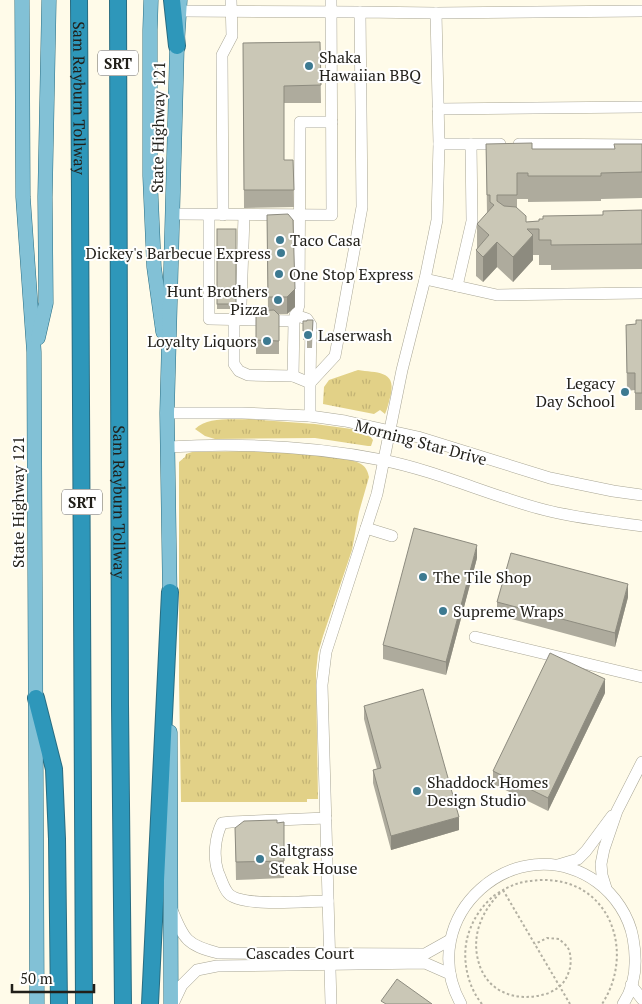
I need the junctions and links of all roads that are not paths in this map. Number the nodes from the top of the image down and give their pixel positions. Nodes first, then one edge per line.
1 (22, 0) edge
2 (49, 0) edge
3 (79, 0) edge
4 (118, 0) edge
5 (151, 0) edge
6 (514, 0) edge
7 (178, 4) edge
8 (331, 5) edge
9 (231, 6) edge
10 (642, 11) edge
11 (360, 12) junction
12 (514, 12) junction
13 (436, 13) junction
14 (177, 46) joint
15 (642, 107) edge
16 (438, 109) junction
17 (332, 122) junction
18 (439, 144) junction
19 (471, 144) junction
20 (642, 144) edge
21 (173, 214) junction
22 (209, 215) junction
23 (223, 215) junction
24 (244, 216) junction
25 (299, 216) junction
26 (425, 279) junction
27 (457, 286) junction
28 (642, 293) edge
29 (234, 318) junction
30 (294, 318) junction
31 (34, 352) junction
32 (168, 375) junction
33 (293, 376) junction
34 (310, 383) junction
35 (167, 413) junction
36 (310, 416) junction
37 (390, 430) junction
38 (168, 447) junction
39 (383, 460) junction
40 (642, 495) edge
41 (642, 526) edge
42 (366, 528) junction
43 (392, 536) dead end
44 (170, 592) junction
45 (475, 637) dead end
46 (642, 677) edge
47 (36, 698) junction
48 (642, 762) edge
49 (617, 811) junction
50 (326, 818) junction
51 (558, 865) junction
52 (606, 888) junction
53 (328, 901) junction
54 (170, 907) junction
55 (450, 940) junction
56 (330, 959) junction
57 (450, 974) junction
58 (631, 985) junction
59 (642, 999) edge
60 (36, 1002) edge
61 (59, 1004) edge
62 (84, 1004) edge
63 (123, 1004) edge
64 (150, 1004) edge
65 (172, 1004) edge
66 (331, 1004) edge
67 (461, 1004) edge
68 (623, 1004) edge

1 - 31 main road, State Highway 121
2 - 31 main road
3 - 62 highway, Sam Rayburn Tollway / SRT
4 - 63 highway, Sam Rayburn Tollway / SRT
5 - 32 main road
6 - 12 street
7 - 9 street
7 - 14 highway
8 - 9 street
8 - 11 street
8 - 17 street
9 - 23 street
10 - 12 street
11 - 13 street
11 - 34 street
12 - 13 street
13 - 16 street
14 - 21 main road, State Highway 121
15 - 16 street
16 - 18 street
17 - 25 street
17 - 25 street
18 - 19 street
18 - 26 street
19 - 20 street
19 - 27 street
21 - 22 street
21 - 32 main road, State Highway 121
22 - 23 street
22 - 29 street
23 - 24 street
24 - 25 street
24 - 29 street
25 - 30 street
26 - 27 street
26 - 37 street
27 - 28 street
29 - 30 street
29 - 33 street
30 - 33 street
30 - 34 street
31 - 47 main road, State Highway 121
32 - 35 main road, State Highway 121
33 - 34 street
34 - 36 street
35 - 36 street, Morning Star Drive
35 - 38 main road, State Highway 121
36 - 37 street, Morning Star Drive
37 - 39 street
37 - 40 street, Morning Star Drive
38 - 39 street, Morning Star Drive
38 - 44 main road, State Highway 121
39 - 41 street, Morning Star Drive
39 - 42 street
42 - 43 street
42 - 50 street
44 - 54 main road, State Highway 121
44 - 64 highway
45 - 46 street
47 - 60 main road, State Highway 121
47 - 61 highway
48 - 49 street
49 - 51 street
49 - 52 street
50 - 53 street
50 - 53 street
51 - 52 street
51 - 55 street
52 - 58 street
53 - 56 street
54 - 56 street, Cascades Court
54 - 65 main road, State Highway 121
55 - 56 street, Cascades Court
55 - 57 street
56 - 57 street, Cascades Court
56 - 65 street, Cascades Court
56 - 66 street
57 - 67 street
58 - 59 street
58 - 68 street

